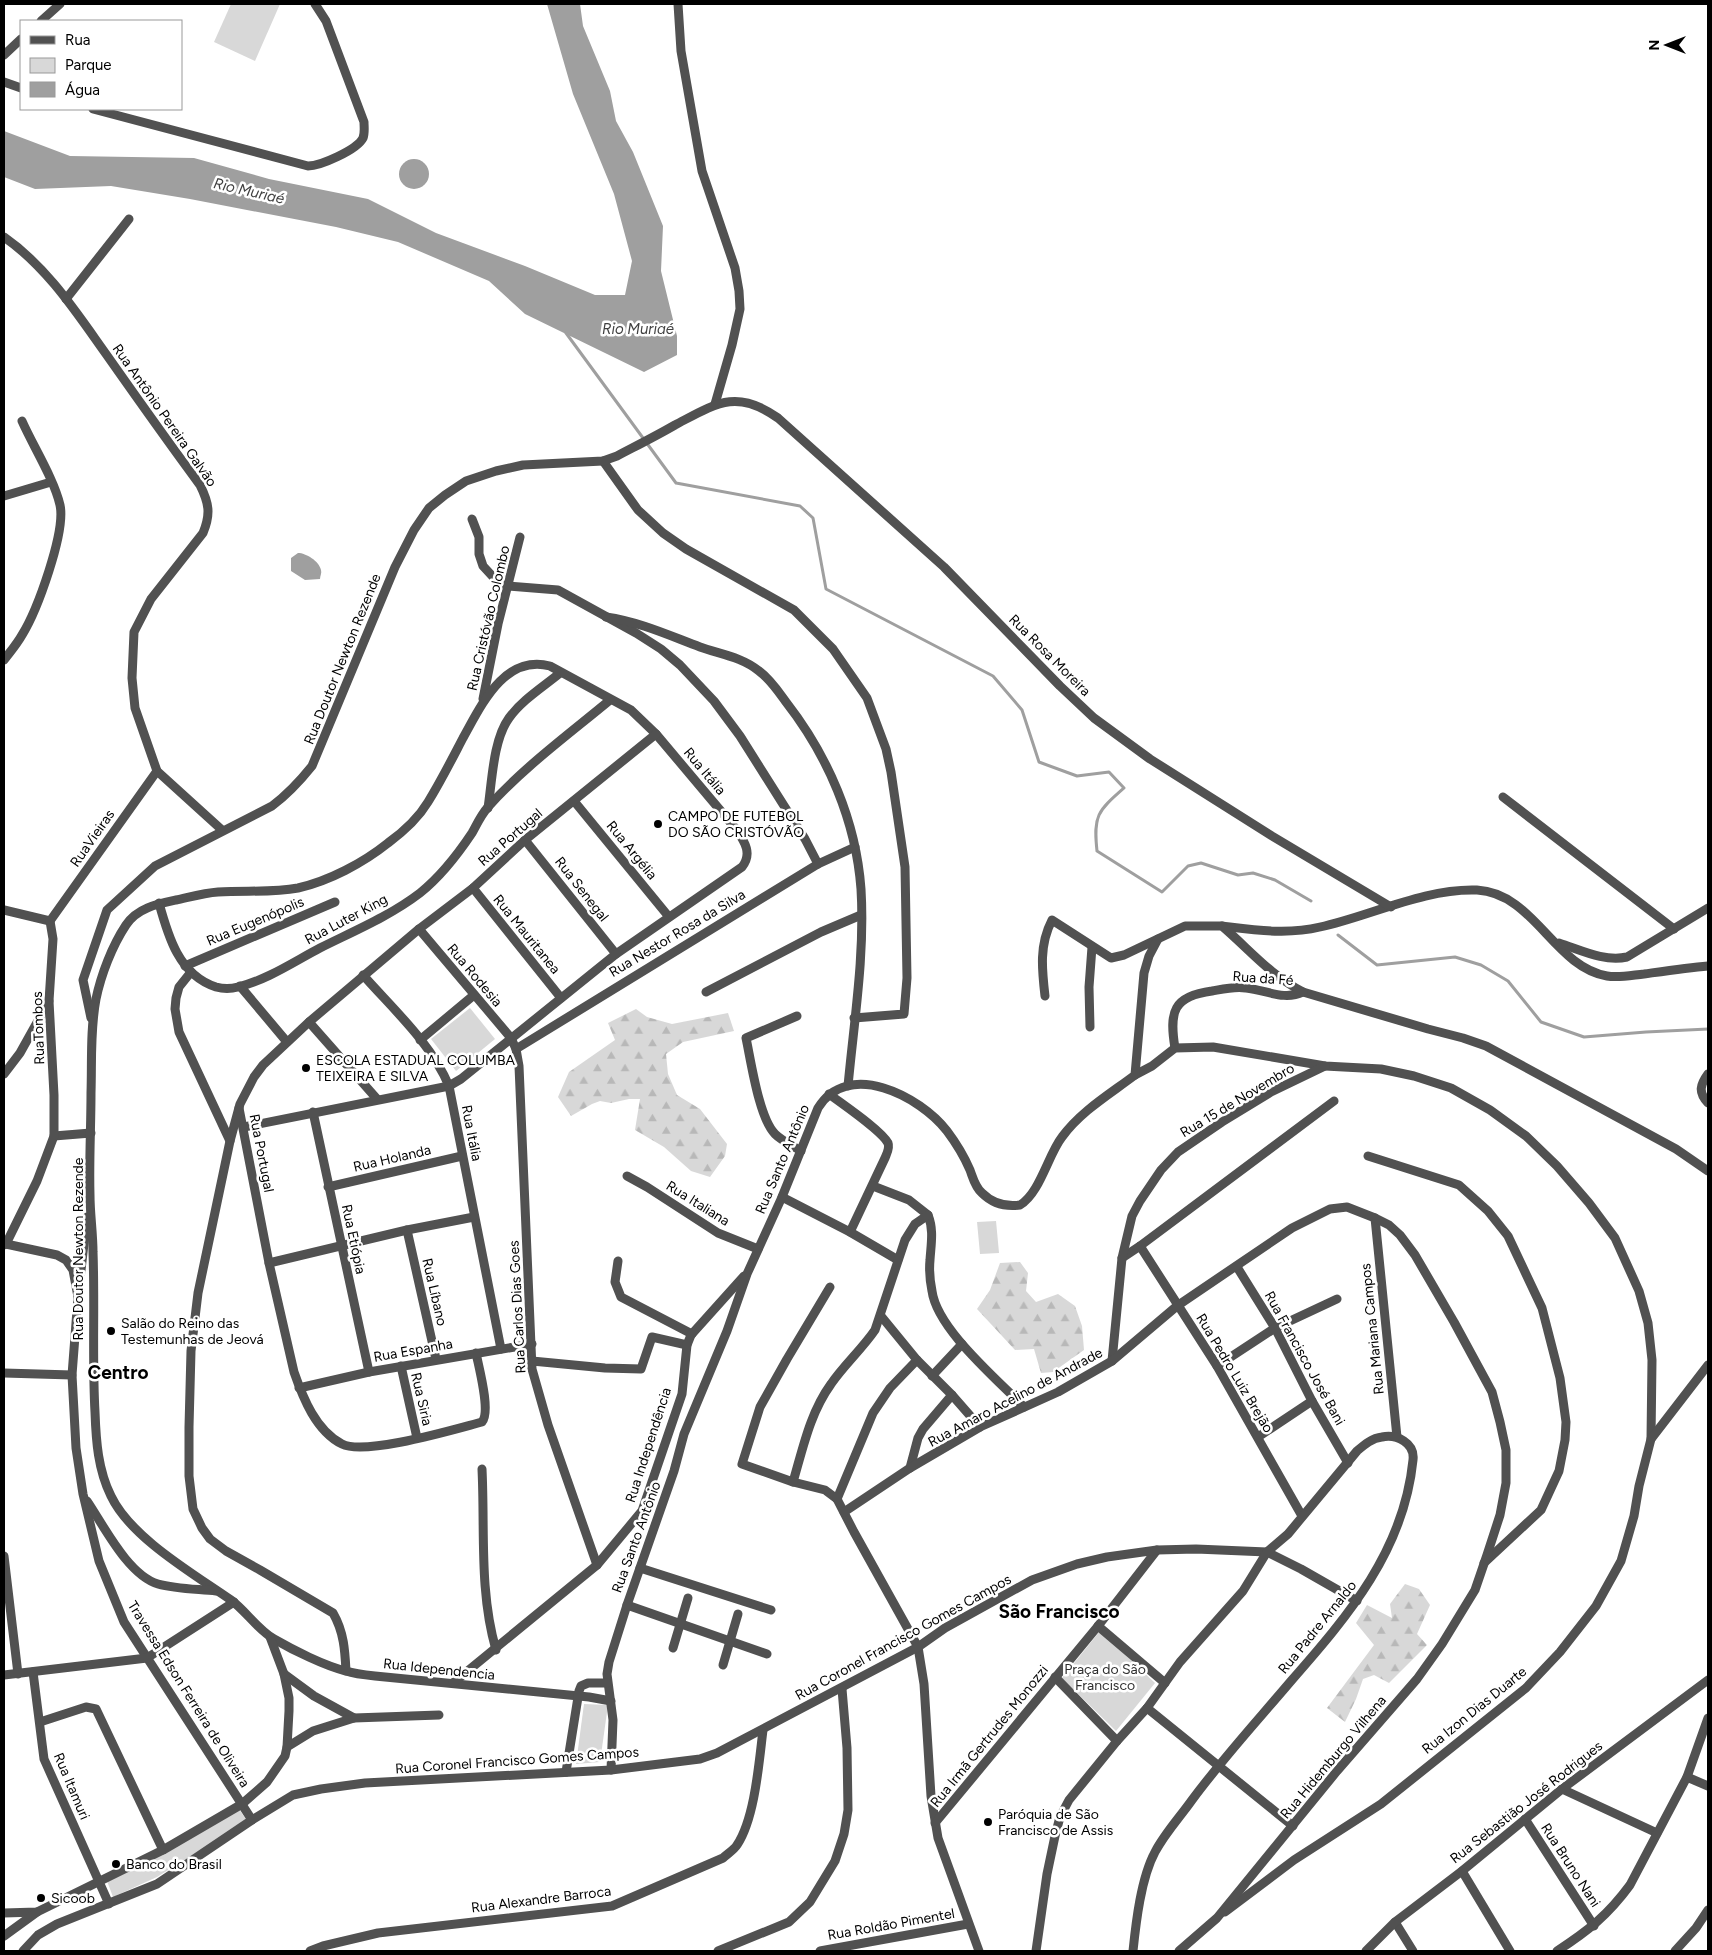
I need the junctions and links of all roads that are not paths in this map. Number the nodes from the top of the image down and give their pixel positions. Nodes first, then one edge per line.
1 (60, 4) edge
2 (316, 4) edge
3 (678, 4) edge
4 (42, 20) edge
5 (20, 40) edge
6 (4, 55) edge
7 (4, 82) edge
8 (20, 88) edge
9 (97, 110) edge
10 (129, 219) dead end
11 (4, 237) edge
12 (66, 299) junction
13 (715, 404) junction
14 (22, 421) dead end
15 (603, 461) junction
16 (51, 482) junction
17 (4, 496) edge
18 (472, 519) dead end
19 (520, 538) dead end
20 (507, 586) junction
21 (606, 617) junction
22 (4, 660) edge
23 (560, 673) junction
24 (610, 700) junction
25 (482, 704) junction
26 (656, 734) junction
27 (157, 771) junction
28 (1503, 797) dead end
29 (574, 801) junction
30 (488, 808) junction
31 (222, 830) junction
32 (525, 840) junction
33 (855, 847) junction
34 (818, 864) junction
35 (473, 888) junction
36 (335, 902) dead end
37 (159, 903) junction
38 (1390, 906) junction
39 (1708, 908) edge
40 (4, 910) edge
41 (861, 916) junction
42 (669, 917) junction
43 (50, 921) junction
44 (1222, 926) junction
45 (419, 929) junction
46 (1674, 929) junction
47 (1158, 939) junction
48 (1556, 943) junction
49 (1092, 947) junction
50 (616, 954) junction
51 (1708, 966) edge
52 (188, 969) junction
53 (363, 975) junction
54 (240, 986) junction
55 (706, 992) dead end
56 (1303, 992) junction
57 (474, 995) junction
58 (1045, 996) dead end
59 (561, 998) junction
60 (50, 1000) junction
61 (797, 1016) dead end
62 (854, 1018) junction
63 (308, 1022) junction
64 (92, 1026) junction
65 (1090, 1027) dead end
66 (511, 1038) junction
67 (420, 1040) junction
68 (287, 1042) junction
69 (516, 1048) junction
70 (1174, 1048) junction
71 (1325, 1066) junction
72 (4, 1074) edge
73 (1708, 1074) edge
74 (1135, 1075) junction
75 (449, 1086) junction
76 (848, 1086) junction
77 (829, 1094) junction
78 (377, 1099) junction
79 (1334, 1101) dead end
80 (1708, 1103) edge
81 (239, 1108) junction
82 (313, 1112) junction
83 (244, 1128) junction
84 (91, 1133) junction
85 (54, 1136) junction
86 (230, 1141) junction
87 (801, 1151) junction
88 (462, 1156) junction
89 (1368, 1156) dead end
90 (1708, 1171) edge
91 (626, 1176) dead end
92 (873, 1186) junction
93 (328, 1187) junction
94 (90, 1194) junction
95 (782, 1197) junction
96 (928, 1215) junction
97 (474, 1217) junction
98 (1375, 1218) junction
99 (407, 1230) junction
100 (850, 1232) junction
101 (5, 1244) edge
102 (1140, 1246) junction
103 (341, 1247) junction
104 (758, 1249) junction
105 (1122, 1258) junction
106 (898, 1260) junction
107 (618, 1261) dead end
108 (269, 1263) junction
109 (1237, 1266) junction
110 (746, 1274) junction
111 (830, 1287) dead end
112 (78, 1297) junction
113 (1337, 1299) dead end
114 (717, 1306) junction
115 (1177, 1306) junction
116 (732, 1316) junction
117 (881, 1316) junction
118 (1275, 1328) junction
119 (692, 1334) junction
120 (532, 1344) junction
121 (962, 1344) junction
122 (687, 1346) junction
123 (501, 1349) junction
124 (476, 1353) junction
125 (436, 1359) junction
126 (917, 1360) junction
127 (532, 1361) junction
128 (1112, 1361) junction
129 (1708, 1365) edge
130 (401, 1366) junction
131 (1216, 1366) junction
132 (369, 1372) junction
133 (4, 1373) edge
134 (72, 1375) junction
135 (932, 1376) junction
136 (300, 1388) junction
137 (952, 1395) junction
138 (1312, 1401) junction
139 (1024, 1407) junction
140 (980, 1427) junction
141 (1258, 1437) junction
142 (1397, 1437) junction
143 (417, 1438) junction
144 (1651, 1438) junction
145 (1348, 1463) junction
146 (910, 1468) junction
147 (482, 1469) dead end
148 (793, 1482) junction
149 (83, 1494) junction
150 (837, 1499) junction
151 (844, 1512) junction
152 (1302, 1516) junction
153 (1157, 1550) junction
154 (1267, 1552) junction
155 (4, 1556) edge
156 (1484, 1563) junction
157 (597, 1565) junction
158 (640, 1568) junction
159 (6, 1586) edge
160 (216, 1591) junction
161 (688, 1598) dead end
162 (1357, 1601) junction
163 (234, 1602) junction
164 (626, 1605) junction
165 (771, 1610) dead end
166 (738, 1614) dead end
167 (8, 1623) edge
168 (680, 1624) junction
169 (1098, 1626) junction
170 (270, 1637) junction
171 (730, 1640) junction
172 (918, 1647) junction
173 (673, 1648) dead end
174 (496, 1650) junction
175 (767, 1654) dead end
176 (147, 1658) junction
177 (723, 1665) dead end
178 (346, 1671) junction
179 (33, 1672) junction
180 (18, 1674) junction
181 (284, 1674) junction
182 (4, 1675) edge
183 (1055, 1677) junction
184 (1708, 1680) edge
185 (452, 1683) junction
186 (1164, 1683) junction
187 (607, 1684) junction
188 (842, 1689) junction
189 (577, 1697) junction
190 (611, 1701) junction
191 (1147, 1708) junction
192 (439, 1715) dead end
193 (354, 1718) junction
194 (1708, 1718) edge
195 (40, 1722) junction
196 (763, 1730) junction
197 (1117, 1741) junction
198 (287, 1747) junction
199 (1218, 1765) junction
200 (611, 1770) junction
201 (566, 1772) junction
202 (1687, 1777) junction
203 (1708, 1786) edge
204 (1562, 1789) junction
205 (242, 1804) junction
206 (1525, 1819) junction
207 (252, 1820) junction
208 (935, 1823) junction
209 (1292, 1826) junction
210 (1657, 1833) junction
211 (163, 1850) junction
212 (1462, 1871) junction
213 (99, 1881) junction
214 (109, 1904) junction
215 (1708, 1910) edge
216 (37, 1912) junction
217 (4, 1913) edge
218 (1217, 1918) junction
219 (1395, 1922) junction
220 (968, 1924) junction
221 (1594, 1926) junction
222 (4, 1936) edge
223 (734, 1949) edge
224 (23, 1951) edge
225 (310, 1951) edge
226 (718, 1951) edge
227 (820, 1951) edge
228 (979, 1951) edge
229 (1036, 1951) edge
230 (1133, 1951) edge
231 (1178, 1951) edge
232 (1366, 1951) edge
233 (1414, 1951) edge
234 (1510, 1951) edge
235 (1557, 1951) edge
236 (1675, 1951) edge

1 - 4 street
2 - 9 street
3 - 13 street
5 - 6 street
7 - 8 street
10 - 12 street
11 - 12 street, Rua Antônio Pereira Galvão
12 - 27 street, Rua Antônio Pereira Galvão
13 - 15 street, Rua Doutor Newton Rezende
13 - 38 street, Rua Rosa Moreira
14 - 16 street
15 - 31 street, Rua Doutor Newton Rezende
15 - 62 street
16 - 17 street
16 - 22 street
18 - 20 street
19 - 20 street, Rua Cristóvão Colombo
20 - 21 street
20 - 25 street, Rua Cristóvão Colombo
21 - 33 street
21 - 34 street
23 - 24 street, Rua Itália
23 - 25 street, Rua Itália
23 - 30 street, Rua Luter King
24 - 26 street, Rua Itália
24 - 30 street, Rua Luter King
25 - 37 street, Rua Itália
26 - 29 street, Rua Portugal
26 - 42 street, Rua Itália
27 - 31 street, Rua Antônio Pereira Galvão
27 - 43 street, RuaVieiras
28 - 46 street
29 - 32 street, Rua Portugal
29 - 42 street, Rua Argélia
30 - 54 street, Rua Luter King
31 - 64 street, Rua Doutor Newton Rezende
32 - 35 street, Rua Portugal
32 - 50 street, Rua Senegal
33 - 34 street, Rua Nestor Rosa da Silva
33 - 41 street
34 - 69 street, Rua Nestor Rosa da Silva
35 - 45 street, Rua Portugal
35 - 59 street, Rua Mauritanea
36 - 52 street, Rua Eugenópolis
37 - 52 street
37 - 64 street, Rua Doutor Newton Rezende
38 - 44 street
38 - 48 street
39 - 46 street
40 - 43 street
41 - 55 street
41 - 62 street
42 - 50 street, Rua Itália
43 - 60 street, RuaTombos
44 - 47 street
44 - 56 street
45 - 53 street, Rua Portugal
45 - 57 street, Rua Rodesia
46 - 48 street
47 - 49 street
47 - 74 street
48 - 51 street
49 - 58 street
49 - 65 street
50 - 59 street, Rua Itália
52 - 54 street, Rua Luter King
52 - 86 street
53 - 63 street, Rua Portugal
53 - 67 street
54 - 68 street
56 - 70 street, Rua da Fé
56 - 90 street
57 - 66 street, Rua Rodesia
57 - 67 street
59 - 66 street, Rua Itália
60 - 72 street
60 - 85 street, RuaTombos
61 - 87 street
62 - 76 street
63 - 68 street, Rua Portugal
63 - 78 street
64 - 84 street, Rua Doutor Newton Rezende
66 - 69 street, Rua Carlos Dias Goes
66 - 75 street, Rua Itália
67 - 75 street
68 - 81 street, Rua Portugal
69 - 120 street, Rua Carlos Dias Goes
70 - 71 street, Rua Izon Dias Duarte
70 - 74 street
71 - 105 street, Rua 15 de Novembro
71 - 144 street, Rua Izon Dias Duarte
73 - 80 street
74 - 76 street
75 - 78 street
75 - 88 street, Rua Itália
76 - 77 street
77 - 87 street, Rua Santo Antônio
77 - 92 street
78 - 82 street
79 - 102 street
81 - 83 street, Rua Portugal
81 - 86 street
82 - 83 street
82 - 93 street, Rua Etiópia
83 - 108 street, Rua Portugal
84 - 85 street
84 - 94 street, Rua Doutor Newton Rezende
85 - 101 street, RuaTombos
86 - 178 street
87 - 95 street, Rua Santo Antônio
88 - 93 street, Rua Holanda
88 - 97 street, Rua Itália
89 - 156 street
91 - 104 street, Rua Italiana
92 - 96 street
92 - 100 street
93 - 103 street, Rua Etiópia
94 - 112 street
94 - 160 street, Rua Doutor Newton Rezende
95 - 100 street
95 - 104 street, Rua Santo Antônio
96 - 106 street
96 - 121 street
97 - 99 street
97 - 123 street, Rua Itália
98 - 109 street, Rua Amaro Acelino de Andrade
98 - 142 street, Rua Mariana Campos
98 - 156 street, Rua Amaro Acelino de Andrade
99 - 103 street
99 - 125 street, Rua Líbano
100 - 106 street
101 - 112 street, Travessa Edson Ferreira de Oliveira
102 - 105 street
102 - 115 street, Rua Pedro Luiz Brejão
103 - 108 street
103 - 132 street, Rua Etiópia
104 - 110 street, Rua Santo Antônio
105 - 128 street, Rua 15 de Novembro
106 - 117 street
107 - 119 street
108 - 136 street, Rua Portugal
109 - 115 street, Rua Amaro Acelino de Andrade
109 - 118 street, Rua Francisco José Bani
110 - 114 street, Rua Independência
110 - 116 street, Rua Santo Antônio
111 - 148 street
112 - 134 street, Travessa Edson Ferreira de Oliveira
113 - 118 street
114 - 116 street
114 - 119 street, Rua Independência
115 - 128 street, Rua Amaro Acelino de Andrade
115 - 131 street, Rua Pedro Luiz Brejão
116 - 158 street, Rua Santo Antônio
117 - 126 street
117 - 148 street
118 - 131 street
118 - 138 street, Rua Francisco José Bani
119 - 122 street, Rua Independência
120 - 123 street, Rua Espanha
120 - 127 street, Rua Carlos Dias Goes
121 - 135 street
121 - 139 street
122 - 127 street
122 - 157 street, Rua Independência
123 - 124 street, Rua Espanha
124 - 125 street, Rua Espanha
124 - 143 street, Rua Portugal
125 - 130 street, Rua Espanha
126 - 135 street
126 - 150 street
127 - 157 street, Rua Carlos Dias Goes
128 - 139 street, Rua Amaro Acelino de Andrade
129 - 144 street
130 - 132 street, Rua Espanha
130 - 143 street, Rua Siria
131 - 141 street, Rua Pedro Luiz Brejão
132 - 136 street, Rua Espanha
133 - 134 street
134 - 149 street, Travessa Edson Ferreira de Oliveira
135 - 137 street
136 - 143 street, Rua Portugal
137 - 140 street
137 - 146 street
138 - 141 street
138 - 145 street, Rua Francisco José Bani
139 - 140 street, Rua Amaro Acelino de Andrade
140 - 146 street, Rua Amaro Acelino de Andrade
141 - 152 street, Rua Pedro Luiz Brejão
142 - 145 street
142 - 162 street, Rua Padre Arnaldo
144 - 218 street, Rua Izon Dias Duarte
145 - 152 street
146 - 151 street, Rua Amaro Acelino de Andrade
147 - 174 street
148 - 150 street
149 - 160 street
149 - 176 street, Travessa Edson Ferreira de Oliveira
150 - 151 street
151 - 172 street
152 - 154 street
153 - 154 street, Rua Coronel Francisco Gomes Campos
153 - 169 street, Rua Irmã Gertrudes Monozzi
153 - 172 street, Rua Coronel Francisco Gomes Campos
154 - 162 street, Rua Coronel Francisco Gomes Campos
154 - 186 street
155 - 159 street
156 - 209 street, Rua Hidemburgo Vilhena
157 - 174 street, Rua Independência
158 - 164 street, Rua Santo Antônio
158 - 165 street
159 - 167 street
160 - 163 street, Rua Doutor Newton Rezende
161 - 168 street
162 - 199 street, Rua Padre Arnaldo
163 - 170 street, Rua Doutor Newton Rezende
163 - 176 street
164 - 168 street
164 - 187 street, Rua Santo Antônio
166 - 171 street
167 - 180 street
168 - 171 street
168 - 173 street
169 - 183 street, Rua Irmã Gertrudes Monozzi
169 - 186 street
170 - 178 street, Rua Idependencia
170 - 181 street
171 - 175 street
171 - 177 street
172 - 188 street, Rua Coronel Francisco Gomes Campos
172 - 208 street
174 - 185 street, Rua Independência
176 - 179 street
176 - 205 street, Travessa Edson Ferreira de Oliveira
178 - 185 street, Rua Idependencia
179 - 180 street
179 - 195 street, Rua Itamuri
180 - 182 street
181 - 193 street
181 - 198 street
183 - 197 street
183 - 208 street, Rua Irmã Gertrudes Monozzi
184 - 204 street, Rua Sebastião José Rodrigues
185 - 189 street, Rua Idependencia
186 - 191 street
187 - 189 street
187 - 190 street, Rua Santo Antônio
188 - 196 street, Rua Coronel Francisco Gomes Campos
188 - 223 street
189 - 190 street, Rua Idependencia
189 - 201 street
190 - 200 street, Rua Santo Antônio
191 - 197 street
191 - 199 street
192 - 193 street
193 - 198 street
194 - 202 street
195 - 211 street
195 - 213 street, Rua Itamuri
196 - 200 street, Rua Coronel Francisco Gomes Campos
196 - 225 street, Rua Alexandre Barroca
197 - 229 street
198 - 205 street
199 - 209 street
199 - 230 street, Rua Padre Arnaldo
200 - 201 street, Rua Coronel Francisco Gomes Campos
201 - 207 street, Rua Coronel Francisco Gomes Campos
202 - 203 street
202 - 210 street
204 - 206 street, Rua Sebastião José Rodrigues
204 - 210 street
205 - 207 street, Travessa Edson Ferreira de Oliveira
205 - 211 street
206 - 212 street, Rua Sebastião José Rodrigues
206 - 221 street, Rua Bruno Nani
207 - 214 street, Rua Coronel Francisco Gomes Campos
208 - 220 street
209 - 218 street, Rua Hidemburgo Vilhena
210 - 221 street
211 - 213 street
212 - 219 street, Rua Sebastião José Rodrigues
212 - 234 street
213 - 214 street, Rua Itamuri
213 - 216 street
214 - 224 street, Rua Coronel Francisco Gomes Campos
215 - 236 street
216 - 217 street
216 - 222 street
218 - 231 street, Rua Hidemburgo Vilhena
219 - 232 street, Rua Sebastião José Rodrigues
219 - 233 street
220 - 227 street, Rua Roldão Pimentel
220 - 228 street
221 - 235 street
223 - 226 street

